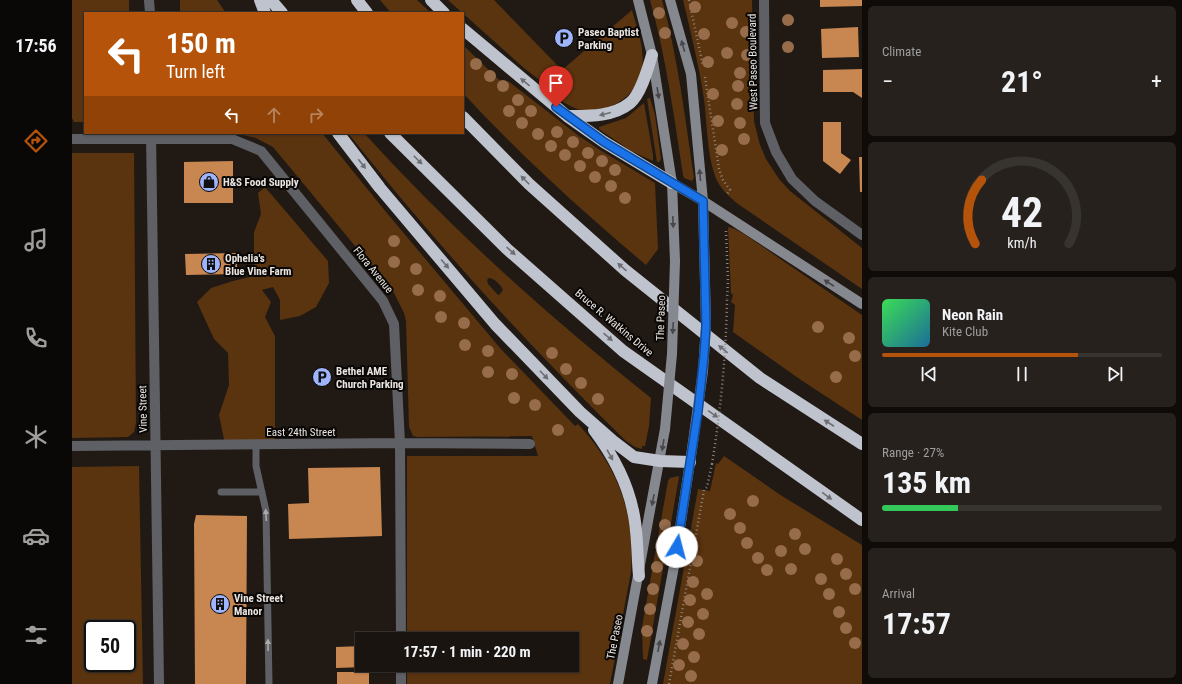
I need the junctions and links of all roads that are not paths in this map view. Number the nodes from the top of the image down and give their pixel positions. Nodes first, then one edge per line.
1 (150, 0) edge
2 (260, 0) edge
3 (271, 0) edge
4 (357, 0) edge
5 (431, 0) edge
6 (638, 0) edge
7 (670, 0) edge
8 (764, 0) edge
9 (150, 12) edge
10 (265, 12) edge
11 (281, 12) edge
12 (366, 12) edge
13 (443, 12) edge
14 (464, 31) edge
15 (652, 55) junction
16 (567, 116) junction
17 (464, 118) edge
18 (339, 134) edge
19 (391, 134) edge
20 (151, 136) edge
21 (72, 139) edge
22 (672, 183) junction
23 (703, 201) junction
24 (862, 235) edge
25 (862, 304) edge
26 (580, 412) junction
27 (400, 443) junction
28 (256, 444) junction
29 (530, 444) dead end
30 (862, 444) edge
31 (156, 445) junction
32 (72, 446) edge
33 (660, 461) junction
34 (690, 462) junction
35 (221, 492) dead end
36 (262, 492) junction
37 (862, 520) edge
38 (639, 576) junction
39 (401, 632) edge
40 (401, 672) edge
41 (159, 684) edge
42 (269, 684) edge
43 (401, 684) edge
44 (618, 684) edge
45 (652, 684) edge

1 - 9 street
2 - 10 highway
3 - 11 highway
4 - 12 highway
5 - 13 highway
6 - 15 main road, The Paseo
23 -> 7 main road
8 - 24 street, West Paseo Boulevard
16 -> 14 highway
15 -> 16 highway
15 -> 22 main road, The Paseo
16 - 22 highway
30 -> 17 highway
18 -> 26 highway
19 -> 37 highway, Bruce R. Watkins Drive
20 - 21 street, Flora Avenue
20 - 27 street, Flora Avenue
20 - 31 street, Vine Street
22 - 23 main road
22 -> 33 main road, The Paseo, bridge
25 -> 23 main road
23 - 34 main road, bridge
26 - 33 highway
26 -> 38 highway
27 - 28 street, East 24th Street
27 - 29 street, East 24th Street
27 - 39 street, Flora Avenue
28 - 31 street, East 24th Street
28 - 36 lane
31 - 32 street, East 24th Street
31 - 41 street, Vine Street
33 - 34 highway
33 -> 38 main road, The Paseo
45 -> 34 main road
35 - 36 lane
42 -> 36 lane
38 - 44 main road, The Paseo
40 - 43 street

